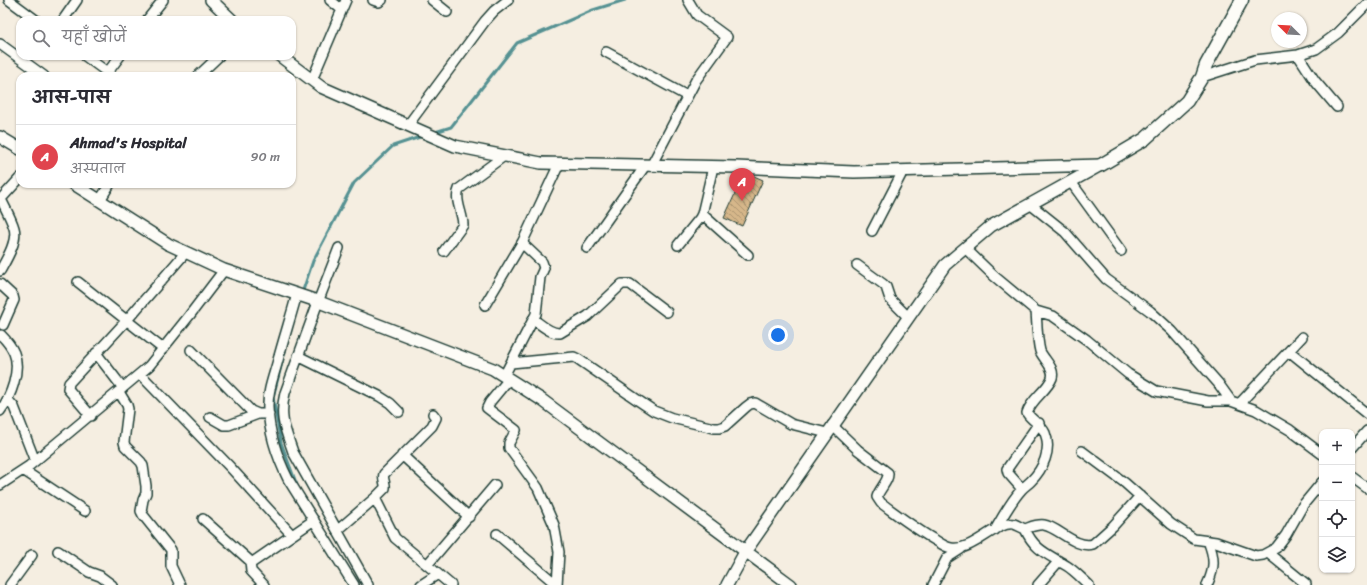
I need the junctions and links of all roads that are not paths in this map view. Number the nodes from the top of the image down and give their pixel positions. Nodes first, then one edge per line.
1 (9, 0) edge
2 (77, 0) edge
3 (163, 0) edge
4 (210, 0) edge
5 (330, 0) edge
6 (346, 0) edge
7 (373, 0) edge
8 (382, 0) edge
9 (432, 0) edge
10 (508, 0) edge
11 (688, 0) edge
12 (1242, 0) edge
13 (1367, 4) edge
14 (341, 10) junction
15 (448, 12) dead end
16 (31, 16) edge
17 (66, 16) edge
18 (151, 16) edge
19 (228, 16) edge
20 (0, 44) edge
21 (606, 52) dead end
22 (1298, 55) junction
23 (16, 56) edge
24 (22, 60) edge
25 (90, 60) edge
26 (117, 60) edge
27 (215, 60) edge
28 (285, 60) edge
29 (38, 72) edge
30 (104, 72) edge
31 (108, 72) edge
32 (202, 72) edge
33 (1202, 77) junction
34 (312, 80) junction
35 (687, 96) junction
36 (1336, 107) dead end
37 (412, 127) junction
38 (0, 137) edge
39 (16, 147) edge
40 (504, 156) junction
41 (560, 164) junction
42 (1101, 165) junction
43 (648, 166) junction
44 (713, 167) junction
45 (903, 171) junction
46 (16, 182) edge
47 (1071, 182) junction
48 (80, 188) edge
49 (108, 188) edge
50 (0, 200) edge
51 (100, 200) junction
52 (1030, 204) junction
53 (702, 214) junction
54 (872, 231) dead end
55 (523, 241) junction
56 (678, 246) dead end
57 (339, 248) dead end
58 (587, 248) dead end
59 (965, 248) junction
60 (444, 251) dead end
61 (1121, 251) dead end
62 (186, 252) junction
63 (748, 255) dead end
64 (857, 265) dead end
65 (224, 270) junction
66 (0, 271) edge
67 (78, 282) dead end
68 (0, 284) edge
69 (299, 295) junction
70 (316, 301) junction
71 (485, 305) dead end
72 (1036, 311) junction
73 (667, 312) dead end
74 (908, 317) junction
75 (533, 319) junction
76 (127, 320) junction
77 (2, 324) edge
78 (0, 336) edge
79 (1302, 337) dead end
80 (163, 349) junction
81 (191, 350) dead end
82 (1289, 352) junction
83 (96, 353) junction
84 (298, 356) junction
85 (511, 363) junction
86 (140, 374) junction
87 (507, 378) junction
88 (121, 390) junction
89 (8, 400) junction
90 (1235, 402) junction
91 (0, 411) edge
92 (399, 412) dead end
93 (258, 414) junction
94 (268, 414) junction
95 (433, 414) dead end
96 (1367, 414) edge
97 (91, 416) junction
98 (210, 417) dead end
99 (1039, 423) junction
100 (830, 429) junction
101 (1367, 431) edge
102 (1355, 445) edge
103 (1082, 450) dead end
104 (1319, 452) edge
105 (402, 455) junction
106 (35, 462) junction
107 (23, 470) junction
108 (1355, 479) edge
109 (0, 485) edge
110 (496, 485) dead end
111 (1319, 486) edge
112 (1366, 486) edge
113 (1022, 489) junction
114 (1140, 496) junction
115 (375, 498) junction
116 (86, 512) dead end
117 (469, 517) junction
118 (203, 519) dead end
119 (314, 520) junction
120 (1025, 529) junction
121 (338, 530) junction
122 (995, 530) junction
123 (497, 534) dead end
124 (292, 535) junction
125 (1208, 541) junction
126 (961, 549) junction
127 (58, 551) dead end
128 (745, 552) junction
129 (1268, 553) junction
130 (32, 555) dead end
131 (250, 560) junction
132 (1059, 561) junction
133 (427, 565) junction
134 (438, 574) junction
135 (0, 583) edge
136 (1306, 584) edge
137 (4, 585) edge
138 (10, 585) edge
139 (112, 585) edge
140 (180, 585) edge
141 (264, 585) edge
142 (354, 585) edge
143 (368, 585) edge
144 (422, 585) edge
145 (451, 585) edge
146 (557, 585) edge
147 (728, 585) edge
148 (791, 585) edge
149 (933, 585) edge
150 (1038, 585) edge
151 (1089, 585) edge
152 (1207, 585) edge

1 - 16 street
2 - 17 street
3 - 18 street
4 - 19 street
5 - 14 street
6 - 14 street
7 - 8 street
9 - 15 street
10 - 37 street
11 - 35 street
12 - 33 main road
13 - 22 street
14 - 34 street
20 - 23 street
21 - 35 street
22 - 33 street
22 - 36 street
24 - 29 street
25 - 30 street
26 - 31 street
27 - 32 street
28 - 34 street
33 - 42 main road
34 - 37 street
35 - 43 street
37 - 40 street
38 - 39 street
40 - 41 street
40 - 60 street
41 - 43 street
41 - 55 street
42 - 45 street
42 - 47 street
43 - 44 street
43 - 58 street
44 - 45 street
44 - 53 street
45 - 54 street
46 - 50 street
47 - 52 street
47 - 61 street
48 - 51 street
49 - 51 street
50 - 66 street
51 - 62 street
52 - 59 street
52 - 90 street
53 - 56 street
53 - 63 street
55 - 71 street
55 - 75 street
57 - 70 street
59 - 72 street
59 - 74 street
62 - 65 street
62 - 76 street
64 - 74 street
65 - 69 street
65 - 80 street
67 - 76 street
68 - 77 street
69 - 70 street
69 - 94 street
70 - 84 street
70 - 87 street
72 - 90 street
72 - 99 street
73 - 75 street
74 - 100 street
75 - 85 street
76 - 80 street
76 - 83 street
77 - 78 street
78 - 89 street
79 - 82 street
80 - 86 street
81 - 93 street
82 - 90 street
82 - 96 street
83 - 88 street
83 - 97 street
84 - 92 street
84 - 121 street
85 - 87 street
85 - 100 street
86 - 88 street
86 - 124 street
87 - 128 street
87 - 146 street
88 - 97 street
88 - 140 street
89 - 91 street
89 - 106 street
90 - 104 street
93 - 94 street
93 - 98 street
94 - 119 street
95 - 105 street
97 - 106 street
99 - 113 street
99 - 113 street
100 - 126 street
100 - 128 street
101 - 102 street
103 - 114 street
105 - 115 street
105 - 117 street
106 - 107 street
107 - 109 street
107 - 116 street
108 - 112 street
110 - 117 street
111 - 129 street
113 - 122 street
114 - 120 street
114 - 125 street
115 - 121 street
115 - 133 street
117 - 133 street
118 - 131 street
119 - 124 street
119 - 142 street
120 - 122 street
120 - 132 street
121 - 143 street
122 - 126 street
123 - 146 street
124 - 131 street
125 - 129 street
125 - 152 street
126 - 149 street
127 - 139 street
128 - 147 street
128 - 148 street
129 - 136 street
130 - 138 street
131 - 141 street
132 - 150 street
132 - 151 street
133 - 134 street
134 - 144 street
134 - 145 street
135 - 137 street

